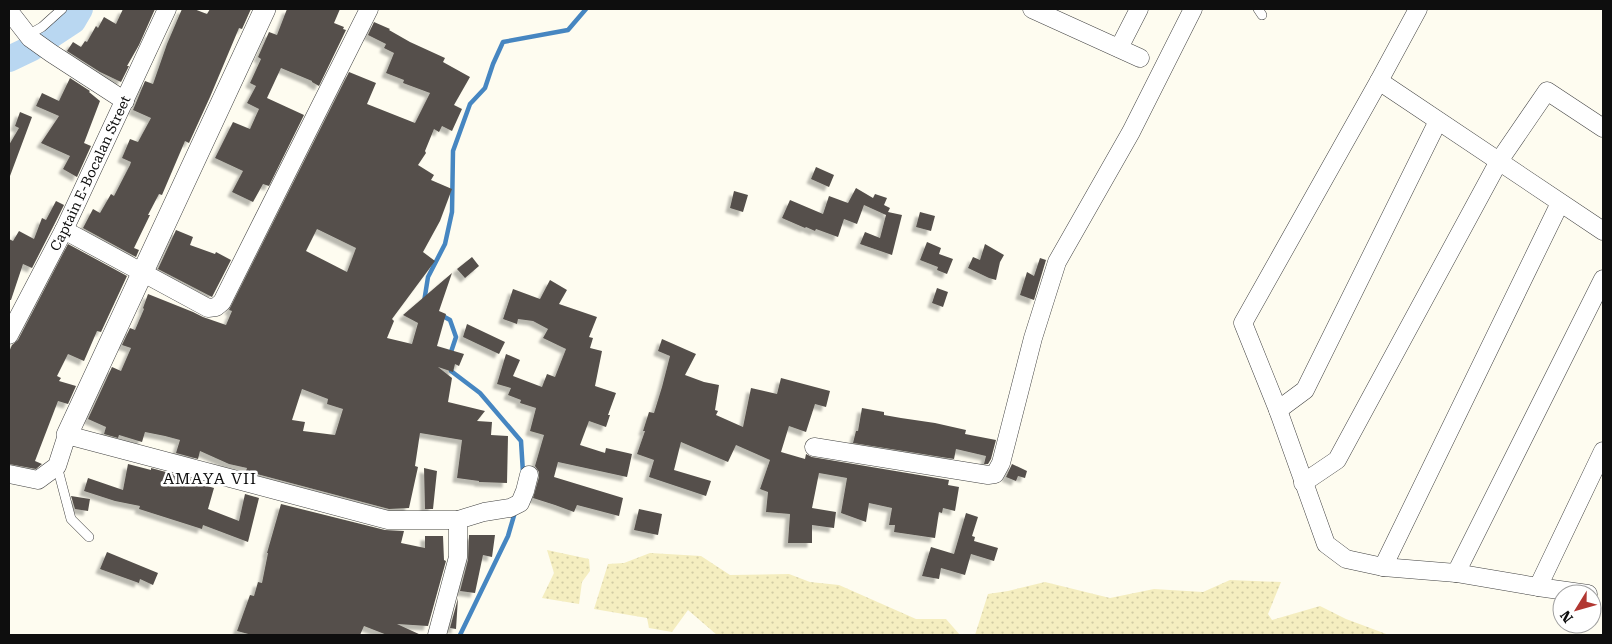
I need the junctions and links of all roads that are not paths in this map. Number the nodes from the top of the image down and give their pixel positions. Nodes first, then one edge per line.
1 (62, 9) edge
2 (167, 9) edge
3 (265, 9) edge
4 (369, 9) edge
5 (1032, 9) edge
6 (1139, 9) edge
7 (1193, 9) edge
8 (1418, 9) edge
9 (9, 11) edge
10 (1053, 13) edge
11 (29, 36) junction
12 (1119, 48) junction
13 (1140, 58) dead end
14 (1379, 82) junction
15 (124, 101) junction
16 (1438, 121) junction
17 (1603, 128) edge
18 (1498, 161) junction
19 (1560, 203) junction
20 (64, 230) junction
21 (1603, 231) edge
22 (142, 272) junction
23 (1603, 279) edge
24 (15, 310) edge
25 (9, 335) edge
26 (1278, 410) junction
27 (67, 435) junction
28 (814, 447) dead end
29 (1603, 451) edge
30 (57, 466) junction
31 (9, 474) edge
32 (529, 475) dead end
33 (1303, 484) junction
34 (458, 520) junction
35 (89, 538) dead end
36 (1383, 567) junction
37 (1456, 573) junction
38 (1538, 587) junction
39 (1552, 589) edge
40 (437, 635) edge

1 - 11 lane
2 - 15 street, Captain E-Bocalan Street
3 - 22 street
4 - 22 street
5 - 10 street
6 - 12 street
7 - 28 street
8 - 14 street
9 - 11 street
10 - 12 street
11 - 15 street
12 - 13 street
14 - 16 street
14 - 26 street
15 - 20 street, Captain E-Bocalan Street
16 - 18 street
16 - 26 street
17 - 18 street
18 - 19 street
18 - 33 street
19 - 21 street
19 - 36 street
20 - 22 street
20 - 24 street, Captain E-Bocalan Street
22 - 27 street
23 - 37 street
24 - 25 street, Captain E-Bocalan Street
26 - 33 street
27 - 30 street
27 - 34 street
29 - 38 street
30 - 31 street
30 - 35 lane
32 - 34 street
33 - 36 street
34 - 40 street
36 - 37 street
37 - 38 street
38 - 39 street

